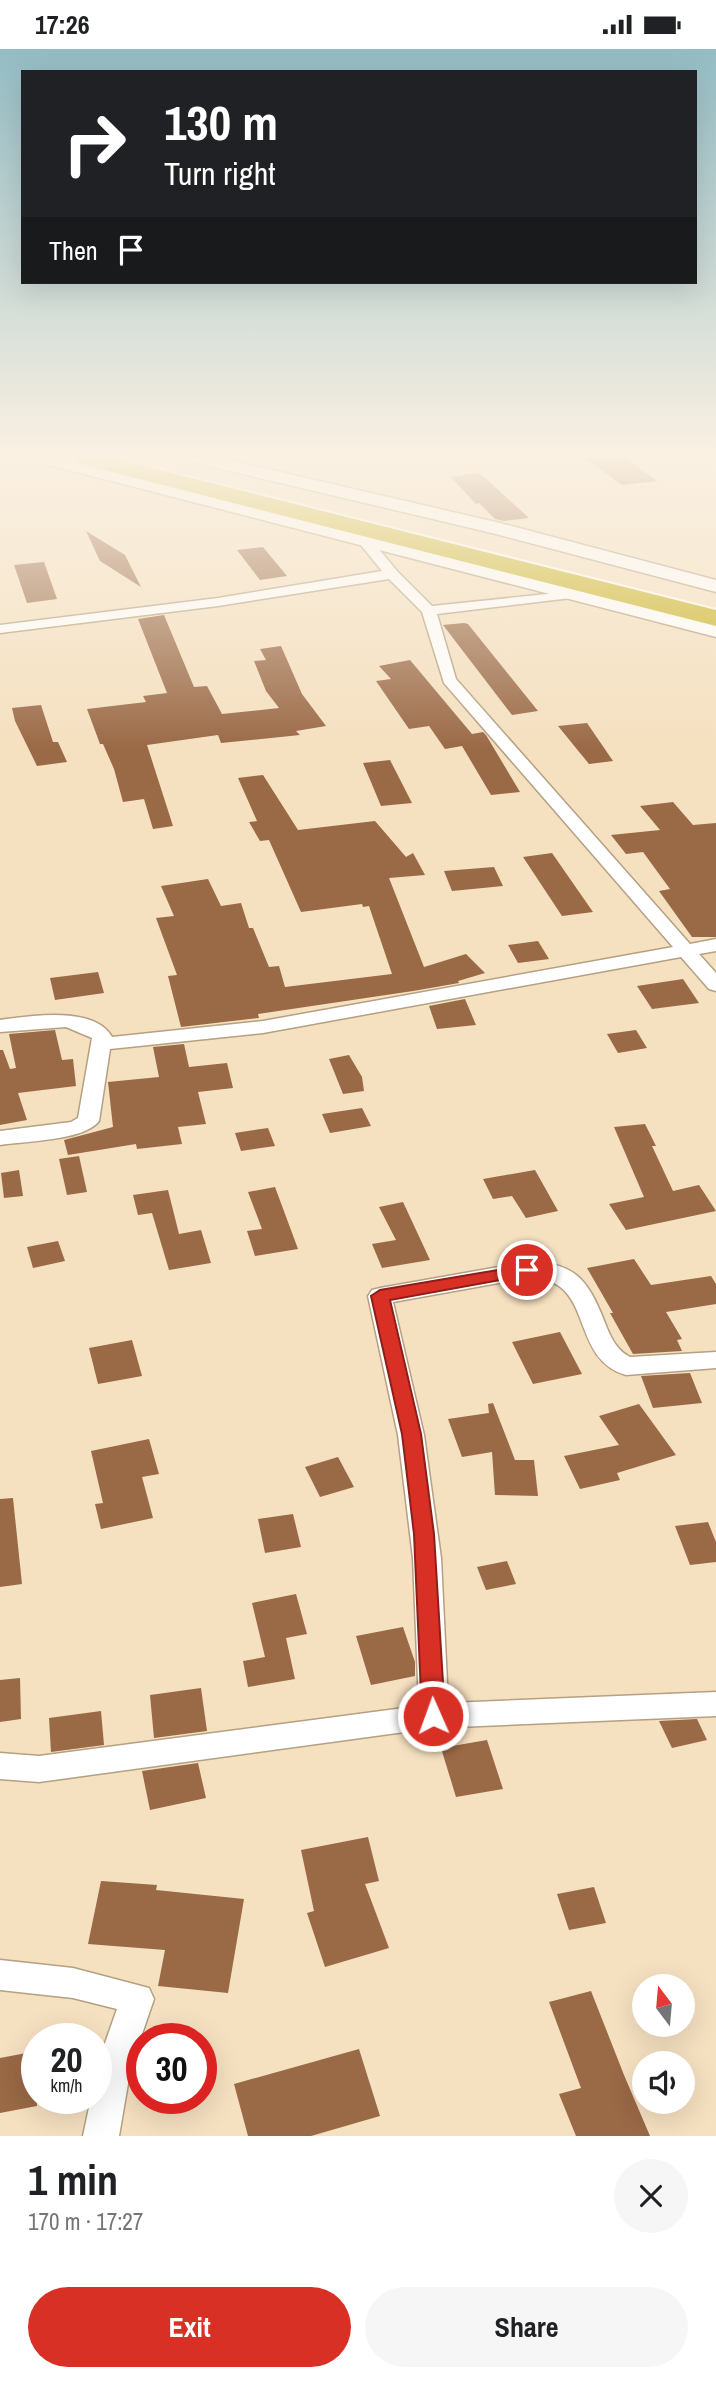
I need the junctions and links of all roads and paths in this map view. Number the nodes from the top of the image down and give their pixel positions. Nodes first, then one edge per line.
1 (377, 555) edge
2 (425, 555) edge
3 (468, 555) edge
4 (577, 555) edge
5 (600, 555) edge
6 (392, 574) junction
7 (715, 586) edge
8 (571, 594) junction
9 (429, 611) junction
10 (716, 618) edge
11 (0, 629) edge
12 (716, 631) edge
13 (716, 944) edge
14 (688, 951) junction
15 (716, 985) edge
16 (0, 1026) edge
17 (101, 1044) junction
18 (0, 1138) edge
19 (716, 1360) edge
20 (716, 1704) edge
21 (433, 1716) junction
22 (0, 1766) edge
23 (0, 1975) edge
24 (101, 2136) edge

1 - 6 street
2 - 8 street
3 - 10 highway
4 - 7 highway
5 - 7 street
6 - 9 street
6 - 11 street
8 - 9 street
8 - 12 street
9 - 14 street
13 - 14 street
14 - 15 street
14 - 17 street
16 - 17 street
17 - 18 street
19 - 21 street
20 - 21 street
21 - 22 street
23 - 24 street

